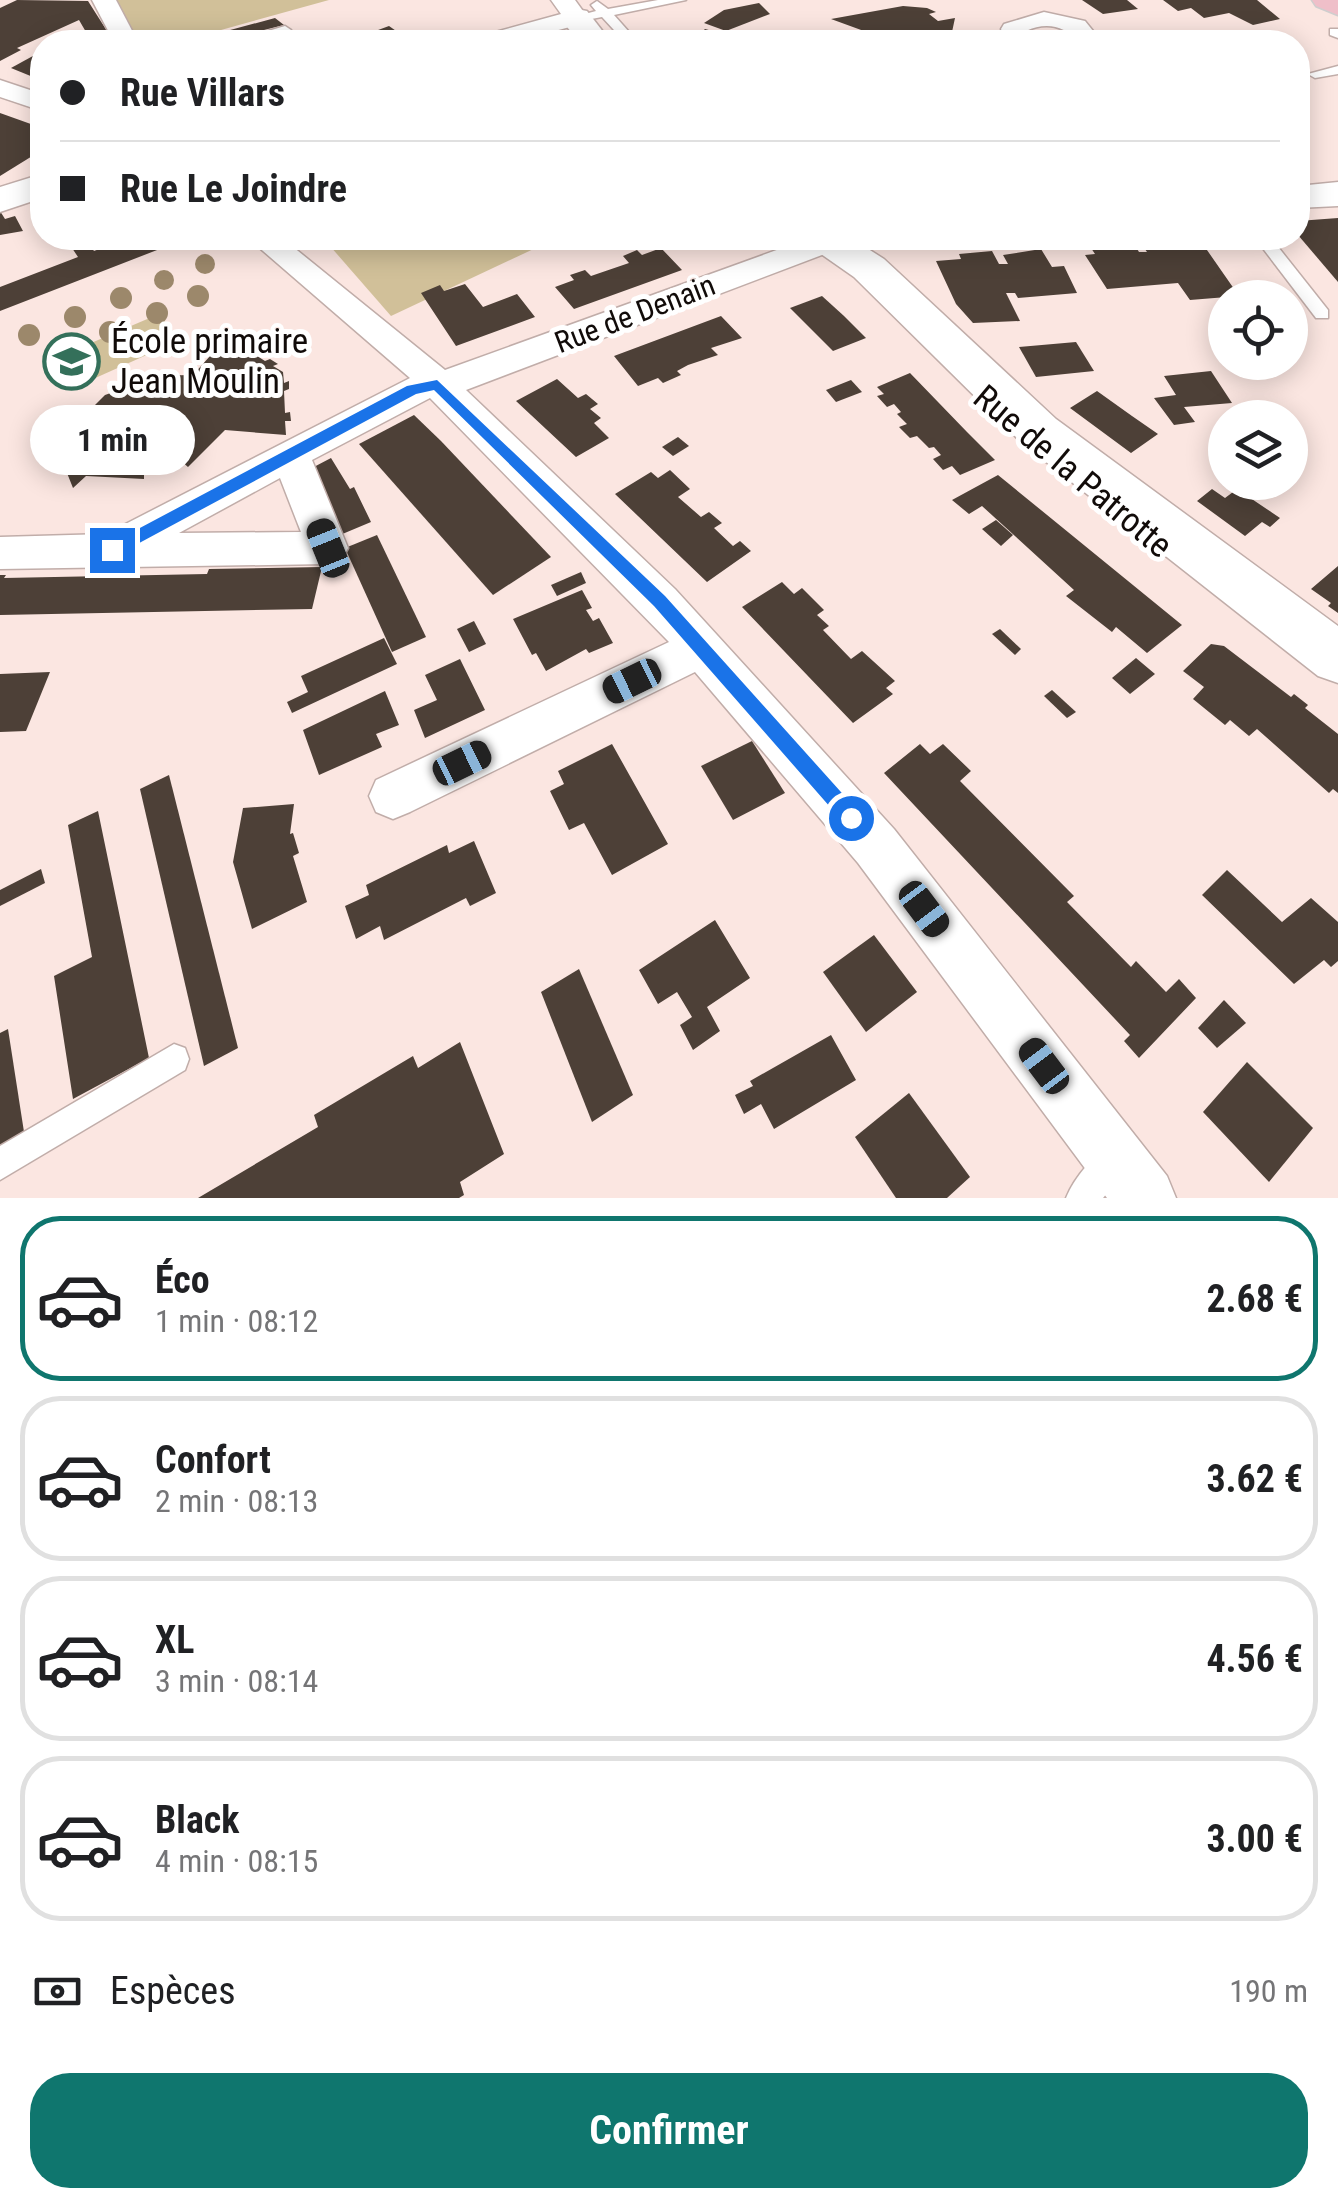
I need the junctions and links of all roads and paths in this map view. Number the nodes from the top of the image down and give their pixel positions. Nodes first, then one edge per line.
1 (104, 0) edge
2 (680, 0) edge
3 (1012, 0) edge
4 (1327, 0) edge
5 (1338, 6) edge
6 (586, 15) edge
7 (1032, 20) junction
8 (120, 30) edge
9 (530, 30) edge
10 (612, 30) edge
11 (1013, 30) edge
12 (1082, 30) edge
13 (1338, 70) edge
14 (1315, 74) dead end
15 (0, 88) edge
16 (30, 99) edge
17 (30, 190) edge
18 (1338, 194) edge
19 (1310, 195) edge
20 (0, 200) edge
21 (278, 250) edge
22 (803, 250) edge
23 (842, 250) edge
24 (848, 250) edge
25 (1272, 250) edge
26 (1322, 314) dead end
27 (437, 385) junction
28 (291, 456) junction
29 (112, 550) junction
30 (0, 553) edge
31 (700, 648) junction
32 (1338, 658) edge
33 (1338, 676) edge
34 (393, 796) dead end
35 (174, 1059) dead end
36 (1115, 1160) junction
37 (0, 1164) edge
38 (1082, 1198) edge
39 (1145, 1198) edge

1 - 8 street
2 - 6 lane
3 - 7 street
4 - 5 main road
6 - 9 street
6 - 10 lane
7 - 11 street
7 - 12 street
13 - 14 lane
15 - 16 street
17 - 20 street
18 - 19 street
21 - 27 street
22 - 27 street, Rue de Denain
23 - 33 lane, Rue de la Patrotte
24 - 32 street, Rue de la Patrotte
25 - 26 lane
27 - 28 street, Rue de Denain
27 - 31 street
28 - 29 street, Rue de Denain
28 - 29 street
29 - 30 street
31 - 34 street
31 - 36 street
35 - 37 lane
36 - 38 lane
36 - 39 street

